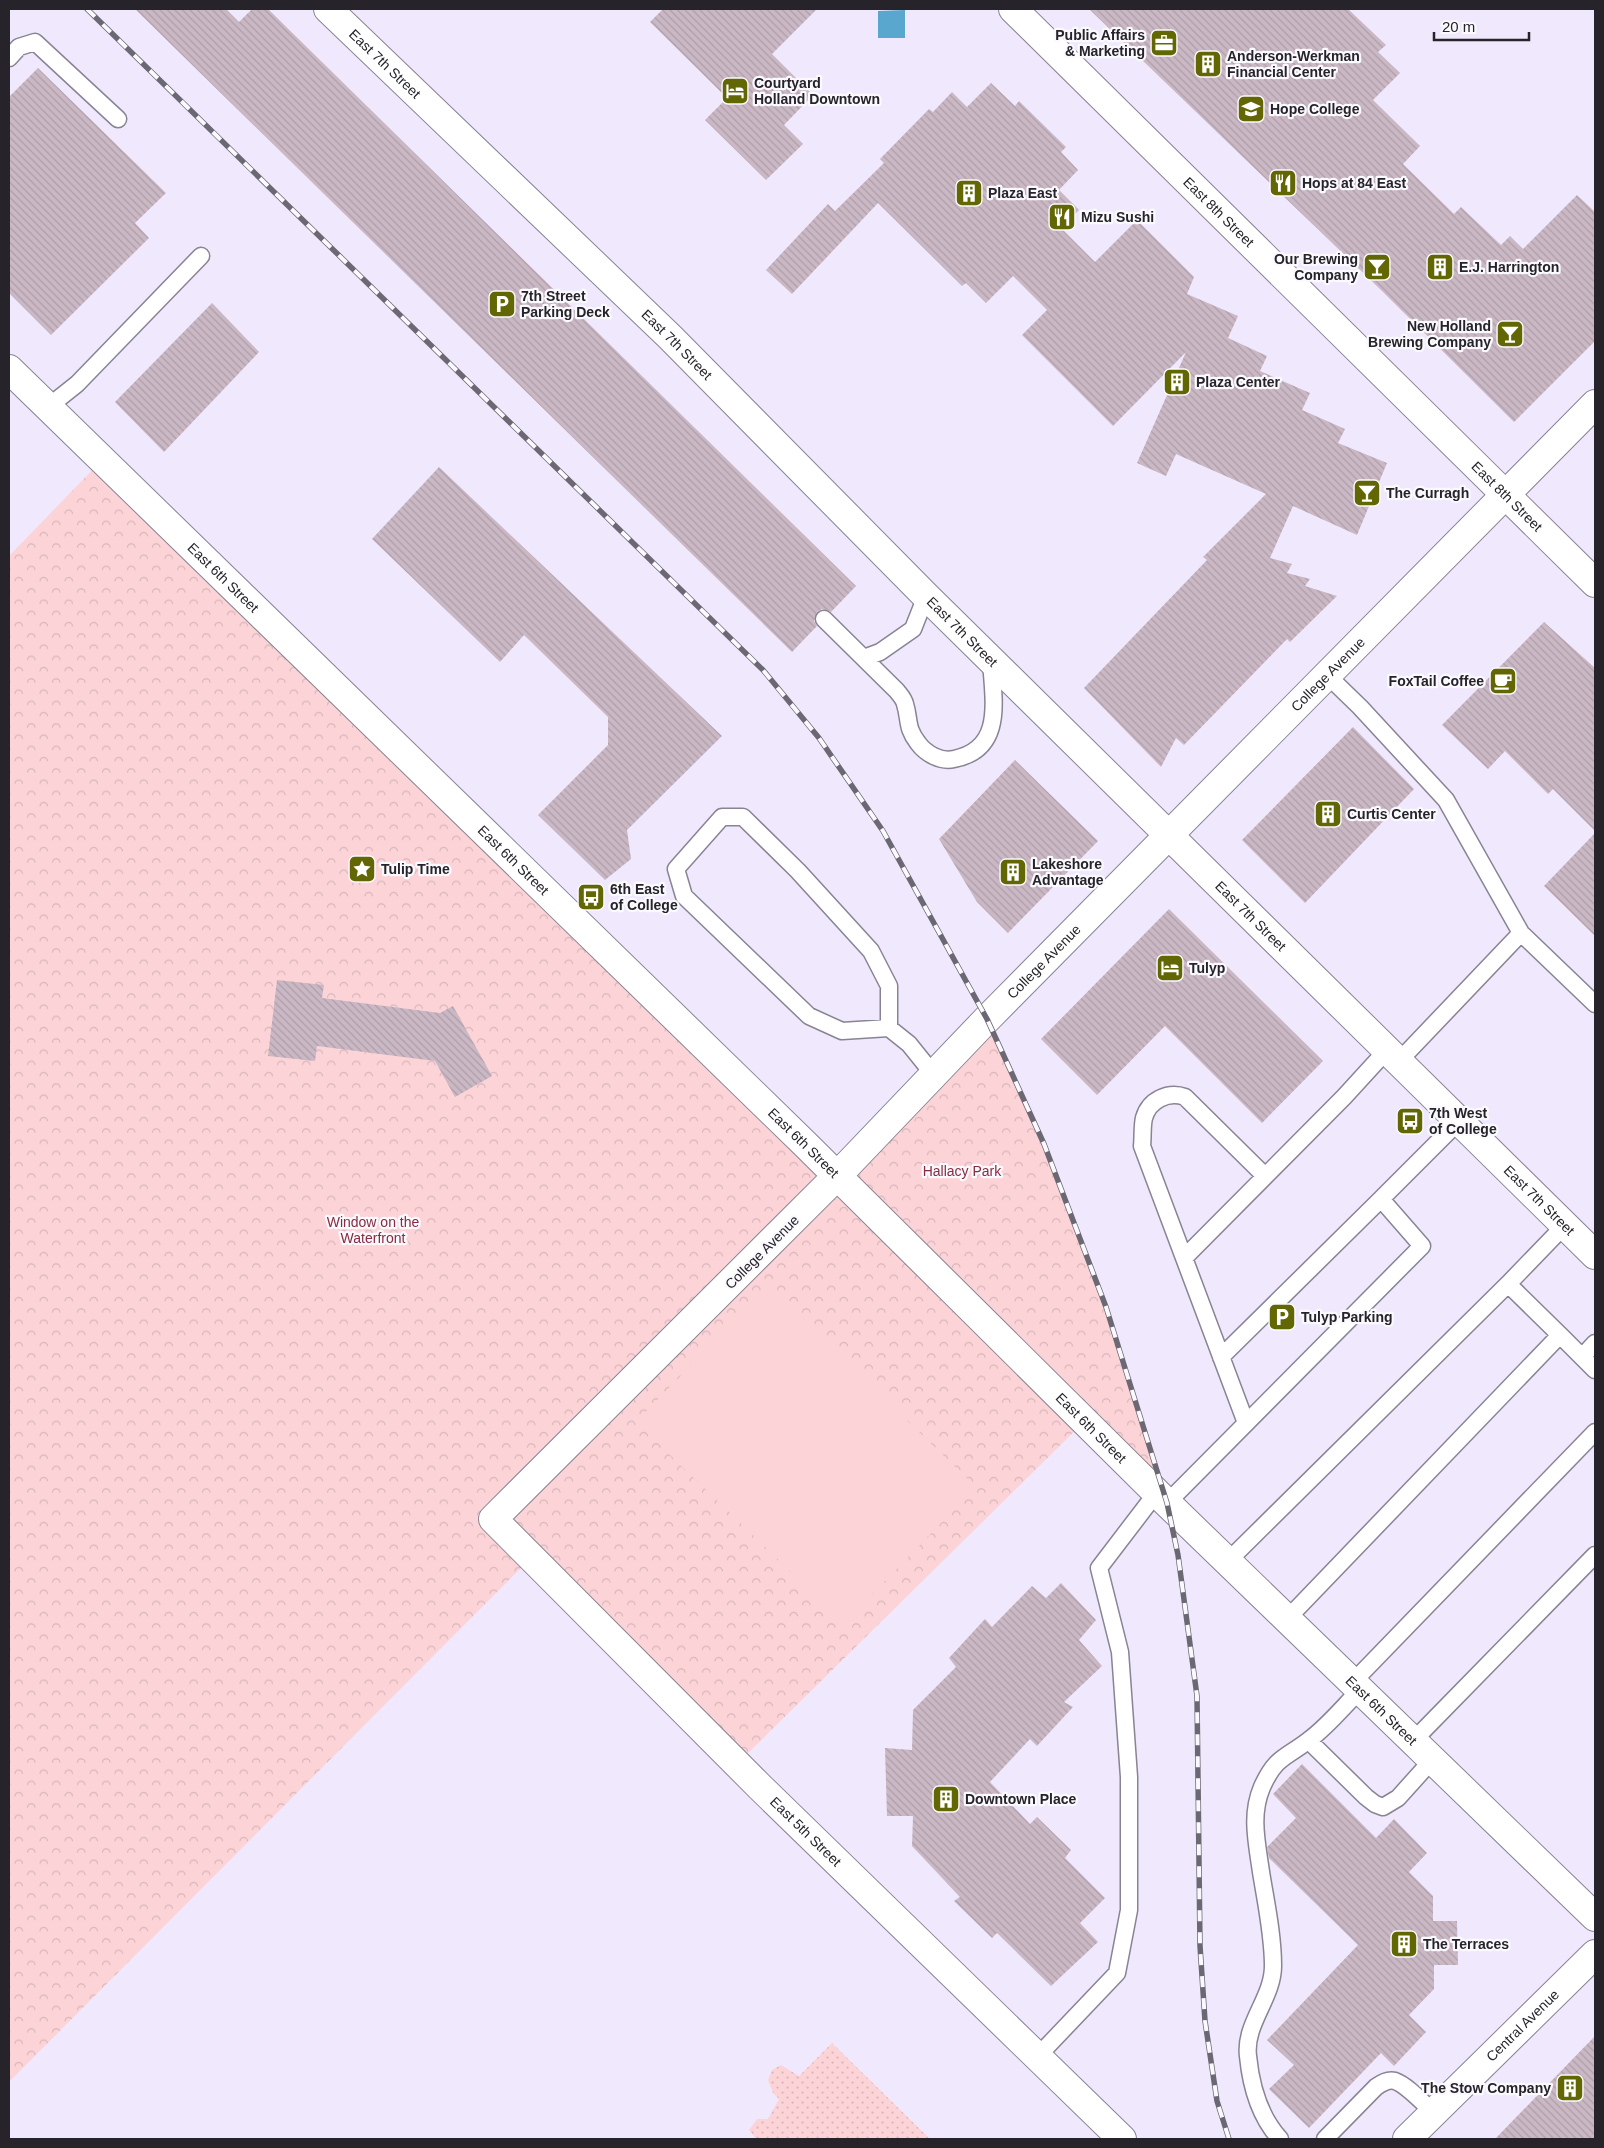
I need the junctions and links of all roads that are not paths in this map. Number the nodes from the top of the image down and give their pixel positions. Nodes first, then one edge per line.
1 (328, 9) edge
2 (1013, 9) edge
3 (9, 58) edge
4 (118, 120) dead end
5 (201, 256) dead end
6 (9, 369) edge
7 (1595, 404) edge
8 (48, 407) junction
9 (1506, 494) junction
10 (1595, 583) edge
11 (926, 596) junction
12 (824, 619) dead end
13 (864, 658) junction
14 (991, 660) junction
15 (1327, 675) junction
16 (1169, 834) junction
17 (1522, 933) junction
18 (1595, 1004) edge
19 (889, 1028) junction
20 (1393, 1056) junction
21 (934, 1075) junction
22 (1459, 1121) junction
23 (838, 1176) junction
24 (1266, 1176) junction
25 (1381, 1200) junction
26 (1565, 1225) junction
27 (1595, 1255) edge
28 (1185, 1257) junction
29 (1508, 1284) junction
30 (1560, 1335) junction
31 (1595, 1343) edge
32 (1221, 1357) junction
33 (1582, 1357) junction
34 (1595, 1370) edge
35 (1246, 1423) junction
36 (1595, 1432) edge
37 (1162, 1497) junction
38 (493, 1519) joint
39 (1595, 1555) edge
40 (1228, 1561) junction
41 (1287, 1619) junction
42 (1357, 1686) junction
43 (1309, 1741) junction
44 (1414, 1741) junction
45 (1433, 1760) junction
46 (1595, 1917) edge
47 (1595, 1954) edge
48 (1037, 2057) junction
49 (1434, 2113) junction
50 (1122, 2139) edge
51 (1280, 2139) edge
52 (1325, 2139) edge
53 (1407, 2139) edge

1 - 11 street, East 7th Street
2 - 9 street, East 8th Street
3 - 4 lane
5 - 8 lane
6 - 8 street, East 6th Street
7 - 9 street, College Avenue
8 - 23 street, East 6th Street
9 - 10 street, East 8th Street
9 - 15 street, College Avenue
11 - 13 lane
11 - 14 street, East 7th Street
12 - 13 lane
13 - 14 lane
14 - 16 street, East 7th Street
15 - 16 street, College Avenue
15 - 17 lane
16 - 20 street, East 7th Street
16 - 21 street, College Avenue
17 - 18 lane
17 - 20 lane
19 - 19 lane
19 - 21 lane
20 - 22 street, East 7th Street
20 - 24 lane
21 - 23 street, College Avenue
22 - 25 lane
22 - 26 street, East 7th Street
23 - 37 street, East 6th Street
23 - 38 street, College Avenue
24 - 28 lane
24 - 28 lane
25 - 32 lane
25 - 35 lane
26 - 27 street, East 7th Street
26 - 29 lane
28 - 32 lane
29 - 30 lane
29 - 40 lane
30 - 33 lane
30 - 41 lane
31 - 33 lane
32 - 35 lane
33 - 34 lane
35 - 37 lane
36 - 42 lane
37 - 40 street, East 6th Street
37 - 48 lane
38 - 48 street, East 5th Street
39 - 44 lane
40 - 41 street, East 6th Street
41 - 42 street, East 6th Street
42 - 43 lane
42 - 44 street, East 6th Street
43 - 45 lane
43 - 51 lane
44 - 45 street, East 6th Street
45 - 46 street, East 6th Street
47 - 49 street, Central Avenue
48 - 50 street, East 5th Street
49 - 52 lane
49 - 53 street, Central Avenue

